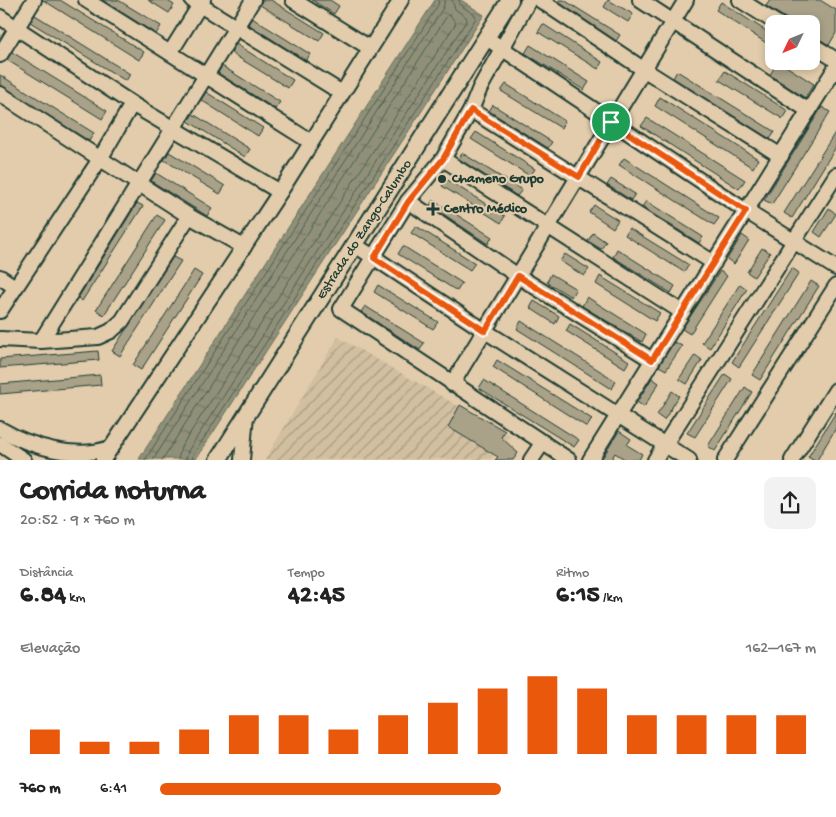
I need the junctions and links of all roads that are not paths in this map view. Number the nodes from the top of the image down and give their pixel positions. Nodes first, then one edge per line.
1 (34, 0) edge
2 (86, 0) edge
3 (253, 0) edge
4 (293, 0) edge
5 (401, 0) edge
6 (510, 0) edge
7 (529, 0) edge
8 (540, 0) edge
9 (640, 0) edge
10 (686, 0) edge
11 (740, 0) edge
12 (198, 2) edge
13 (765, 16) edge
14 (0, 17) edge
15 (672, 22) junction
16 (236, 27) junction
17 (17, 28) junction
18 (486, 38) junction
19 (502, 47) junction
20 (370, 48) junction
21 (820, 50) edge
22 (170, 53) junction
23 (0, 55) edge
24 (836, 60) edge
25 (836, 67) edge
26 (643, 69) junction
27 (206, 76) junction
28 (342, 93) junction
29 (0, 94) edge
30 (132, 104) junction
31 (471, 110) junction
32 (809, 111) junction
33 (611, 122) junction
34 (173, 129) junction
35 (311, 142) junction
36 (781, 156) junction
37 (100, 159) junction
38 (443, 159) junction
39 (836, 176) edge
40 (579, 177) junction
41 (138, 185) junction
42 (280, 192) junction
43 (408, 202) junction
44 (746, 211) junction
45 (188, 216) junction
46 (548, 227) junction
47 (794, 241) junction
48 (355, 245) junction
49 (244, 247) junction
50 (374, 258) junction
51 (714, 263) junction
52 (836, 268) edge
53 (518, 276) junction
54 (0, 277) edge
55 (836, 286) edge
56 (15, 287) junction
57 (0, 311) edge
58 (682, 312) junction
59 (485, 331) junction
60 (0, 339) edge
61 (41, 341) junction
62 (652, 360) junction
63 (452, 384) junction
64 (836, 390) edge
65 (246, 414) junction
66 (618, 415) junction
67 (0, 429) edge
68 (543, 442) junction
69 (0, 444) edge
70 (664, 444) junction
71 (113, 446) junction
72 (24, 460) edge
73 (104, 460) edge
74 (218, 460) edge
75 (242, 460) edge
76 (531, 460) edge
77 (569, 460) edge
78 (590, 460) edge
79 (655, 460) edge
80 (689, 460) edge
81 (725, 460) edge
82 (792, 460) edge

1 - 17 street
2 - 22 street
3 - 16 street
4 - 20 street
5 - 20 street
6 - 18 main road, Estrada do Zango-Calumbo
7 - 19 street
8 - 26 street
9 - 15 street
10 - 15 street
11 - 13 street
12 - 16 street
12 - 22 street
14 - 17 street
15 - 26 street
15 - 32 street
16 - 27 street
16 - 28 street
17 - 23 street
17 - 30 street
18 - 19 street
18 - 48 main road, Estrada do Zango-Calumbo
19 - 31 street
19 - 33 street
20 - 28 street
21 - 24 street
22 - 27 street
25 - 32 street
26 - 33 street
26 - 36 street
27 - 34 street
27 - 35 street
28 - 35 street
29 - 37 street
30 - 34 street
30 - 37 street
31 - 38 street
31 - 40 street
32 - 36 street
33 - 40 street
33 - 44 street
34 - 41 street
34 - 42 street
35 - 42 street
36 - 44 street
37 - 41 street
37 - 56 street
38 - 43 street
38 - 46 street
39 - 47 street
40 - 46 street
40 - 51 street
41 - 45 street
41 - 61 street
42 - 49 street
43 - 50 street
43 - 53 street
44 - 47 street
44 - 51 street
45 - 49 street
45 - 61 street
46 - 53 street
46 - 58 street
47 - 52 street
47 - 70 street
48 - 50 street
48 - 65 main road, Estrada do Zango-Calumbo
49 - 71 street
50 - 59 street
50 - 63 street
51 - 58 street
53 - 59 street
53 - 62 street
54 - 56 street
55 - 81 street
56 - 57 street
58 - 62 street
59 - 63 street
59 - 66 street
60 - 61 street
62 - 66 street
63 - 68 street
64 - 82 street
65 - 74 main road, Estrada do Zango-Calumbo
65 - 75 street
66 - 70 street
66 - 78 street
67 - 71 street
68 - 76 street
68 - 77 street
69 - 72 street
70 - 79 street
70 - 80 street
71 - 73 street

